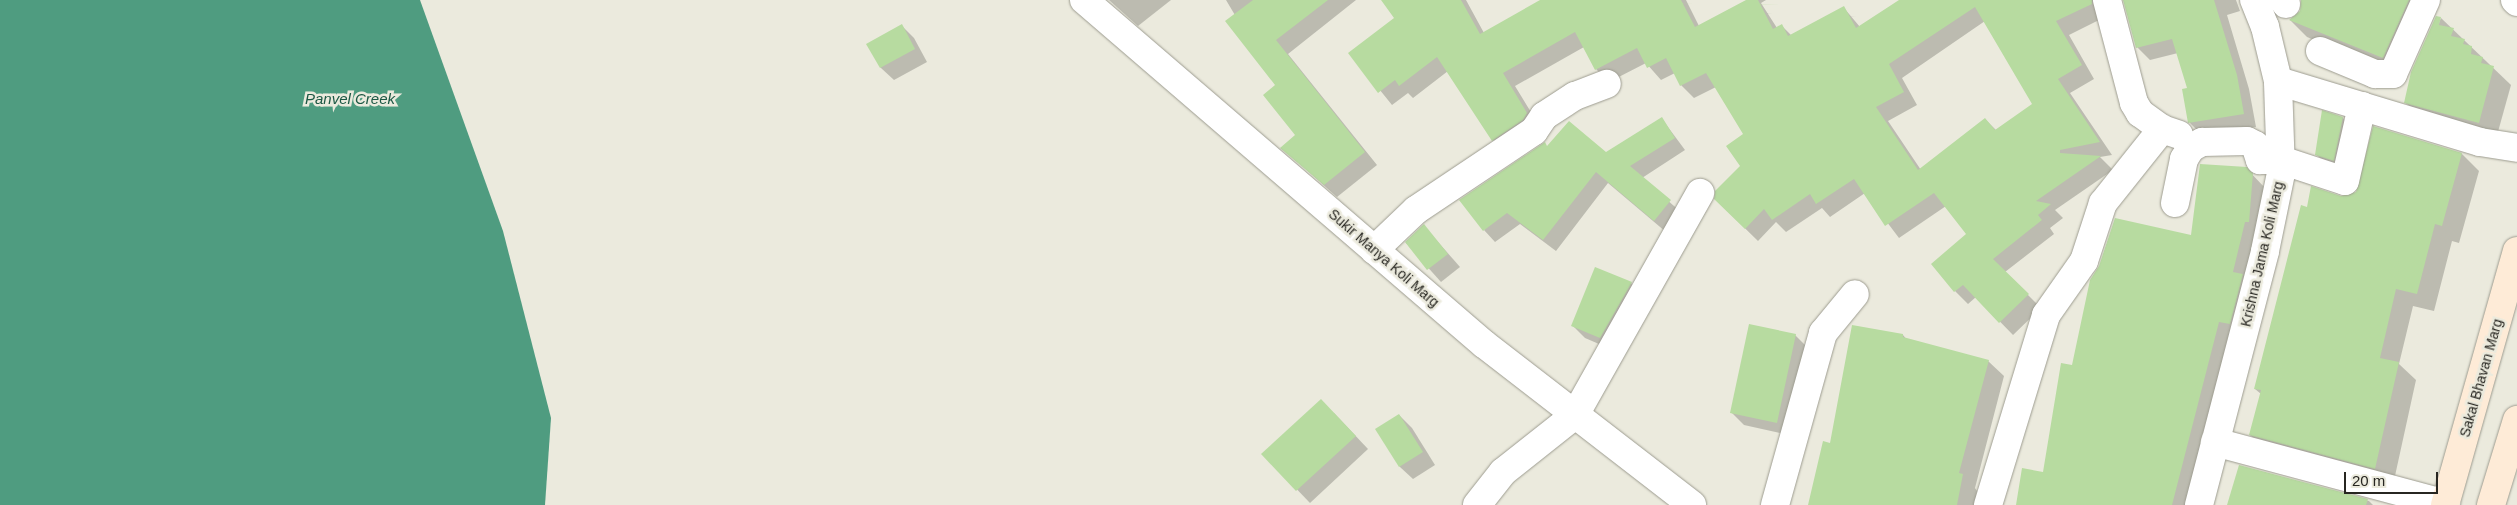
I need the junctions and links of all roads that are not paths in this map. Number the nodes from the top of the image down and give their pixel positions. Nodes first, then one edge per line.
1 (1084, 0) edge
2 (2107, 0) edge
3 (2426, 0) edge
4 (2267, 2) edge
5 (2278, 81) junction
6 (1607, 84) dead end
7 (2332, 97) junction
8 (2362, 106) junction
9 (2280, 124) junction
10 (2162, 129) junction
11 (2517, 148) edge
12 (2281, 160) junction
13 (1700, 193) dead end
14 (2175, 204) dead end
15 (1374, 250) junction
16 (2517, 251) edge
17 (1855, 294) dead end
18 (1575, 415) junction
19 (2517, 420) edge
20 (2214, 448) junction
21 (2446, 504) edge
22 (1477, 505) edge
23 (1692, 505) edge
24 (1774, 505) edge
25 (1988, 505) edge
26 (2199, 505) edge
27 (2404, 505) edge
28 (2491, 505) edge

1 - 15 street, Sukir Manya Koli Marg
2 - 10 street
3 - 7 street
4 - 5 street, Krishna Jama Koli Marg
5 - 7 street
5 - 9 street, Krishna Jama Koli Marg
6 - 15 street
7 - 8 street
8 - 11 street
8 - 12 street
9 - 10 street
9 - 12 street, Krishna Jama Koli Marg
10 - 25 street
12 - 14 street
12 - 20 street, Krishna Jama Koli Marg
13 - 18 street
15 - 18 street, Sukir Manya Koli Marg
16 - 21 main road, Sakal Bhavan Marg
17 - 24 street
18 - 22 street
18 - 23 street, Sukir Manya Koli Marg
19 - 28 main road
20 - 21 street
20 - 26 street, Krishna Jama Koli Marg
20 - 27 street

